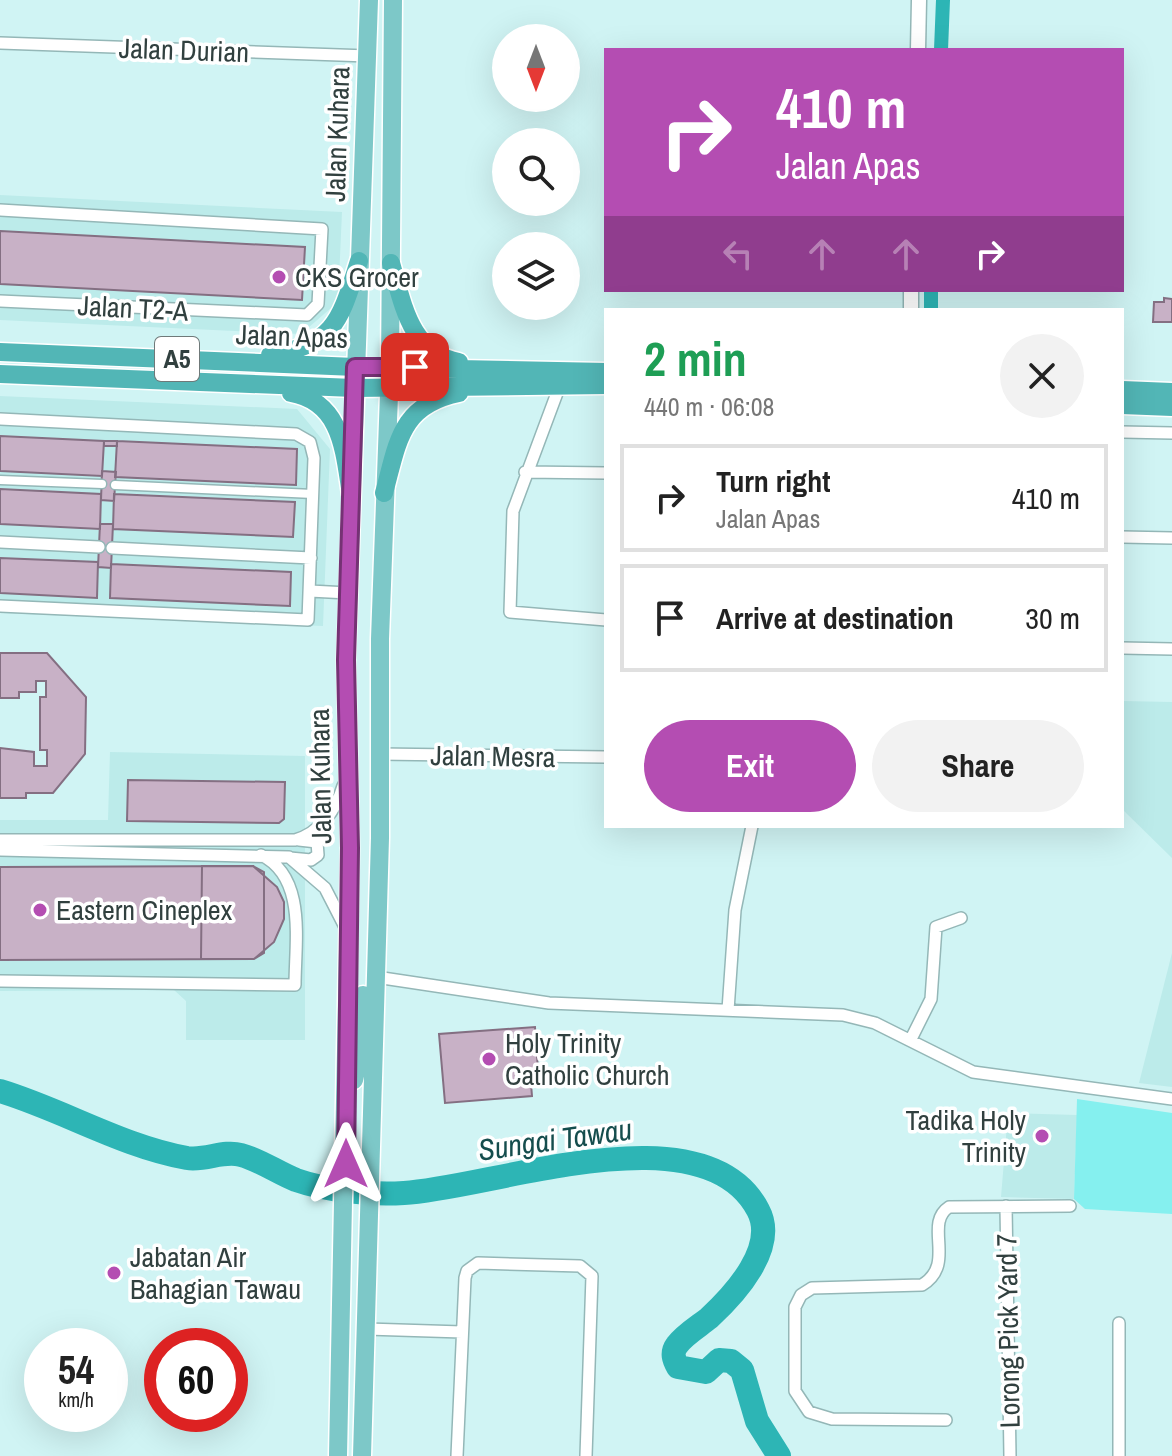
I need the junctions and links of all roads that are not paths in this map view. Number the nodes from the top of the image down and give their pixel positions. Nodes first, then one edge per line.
1 (369, 0) edge
2 (393, 0) edge
3 (919, 0) edge
4 (0, 43) edge
5 (918, 48) edge
6 (368, 56) junction
7 (0, 210) edge
8 (359, 261) junction
9 (391, 263) junction
10 (0, 301) edge
11 (0, 352) edge
12 (231, 361) junction
13 (355, 367) junction
14 (390, 367) junction
15 (604, 372) edge
16 (0, 374) edge
17 (489, 377) junction
18 (231, 383) junction
19 (560, 385) junction
20 (604, 385) edge
21 (354, 388) junction
22 (389, 388) junction
23 (1124, 390) edge
24 (1172, 392) edge
25 (1124, 405) edge
26 (1172, 407) edge
27 (0, 419) edge
28 (1124, 432) edge
29 (1172, 433) edge
30 (525, 472) junction
31 (604, 473) edge
32 (0, 480) edge
33 (102, 484) dead end
34 (115, 485) dead end
35 (384, 493) junction
36 (313, 494) junction
37 (351, 494) junction
38 (1124, 537) edge
39 (1172, 538) edge
40 (0, 542) edge
41 (99, 547) dead end
42 (112, 548) dead end
43 (311, 558) junction
44 (310, 591) junction
45 (348, 593) junction
46 (0, 606) edge
47 (604, 620) edge
48 (1124, 648) edge
49 (1172, 649) edge
50 (379, 754) junction
51 (604, 757) edge
52 (348, 770) junction
53 (752, 828) edge
54 (0, 840) edge
55 (295, 840) junction
56 (0, 850) edge
57 (261, 855) junction
58 (289, 857) junction
59 (961, 918) dead end
60 (349, 939) junction
61 (376, 977) junction
62 (0, 981) edge
63 (728, 1010) junction
64 (911, 1039) junction
65 (1172, 1099) edge
66 (346, 1112) junction
67 (1006, 1206) junction
68 (1070, 1206) dead end
69 (1119, 1323) dead end
70 (367, 1329) junction
71 (462, 1332) junction
72 (946, 1420) dead end
73 (338, 1456) edge
74 (362, 1456) edge
75 (457, 1456) edge
76 (586, 1456) edge
77 (1010, 1456) edge
78 (1119, 1456) edge

1 - 6 main road, Jalan Kuhara
2 - 9 main road, Jalan Kuhara
3 - 5 street
4 - 6 street, Jalan Durian
6 - 8 main road, Jalan Kuhara
7 - 10 street, Jalan T2-A
8 - 12 highway
8 - 13 main road, Jalan Kuhara
9 - 14 main road, Jalan Kuhara
9 - 17 highway
11 - 12 highway, Jalan Apas / A5
12 - 13 highway, Jalan Apas / A5
13 - 14 highway, Jalan Apas / A5
13 - 21 main road, Jalan Kuhara
14 - 17 highway, A5
14 - 22 main road, Jalan Kuhara
15 - 17 highway, A5
16 - 18 highway, Jalan Apas / A5
17 - 19 highway, A5
17 - 22 highway, A5
17 - 35 highway
18 - 21 highway, Jalan Apas / A5
18 - 37 highway
19 - 20 highway, A5
19 - 30 street
21 - 22 highway, Jalan Apas / A5
21 - 37 main road, Jalan Kuhara
22 - 35 main road, Jalan Kuhara
23 - 24 highway
25 - 26 highway
27 - 36 street
28 - 29 street
30 - 31 street
30 - 47 street
32 - 33 street
34 - 36 street
35 - 50 main road, Jalan Kuhara
36 - 43 street
37 - 45 main road, Jalan Kuhara
38 - 39 street
40 - 41 street
42 - 43 street
43 - 44 street
44 - 45 street
44 - 46 street
45 - 52 main road, Jalan Kuhara
48 - 49 street
50 - 51 street, Jalan Mesra
50 - 61 main road, Jalan Kuhara
52 - 55 street
52 - 60 main road, Jalan Kuhara
53 - 63 street
54 - 55 street
55 - 58 street
56 - 57 street
57 - 58 street
57 - 62 street
58 - 60 street
59 - 64 street
60 - 66 main road, Jalan Kuhara
61 - 63 street
61 - 66 main road
61 - 70 main road, Jalan Kuhara
63 - 64 street
64 - 65 street
66 - 73 main road, Jalan Kuhara
67 - 68 street
67 - 72 street
67 - 77 street, Lorong Pick Yard 7
69 - 78 street
70 - 71 street
70 - 74 main road
71 - 75 street
71 - 76 street

